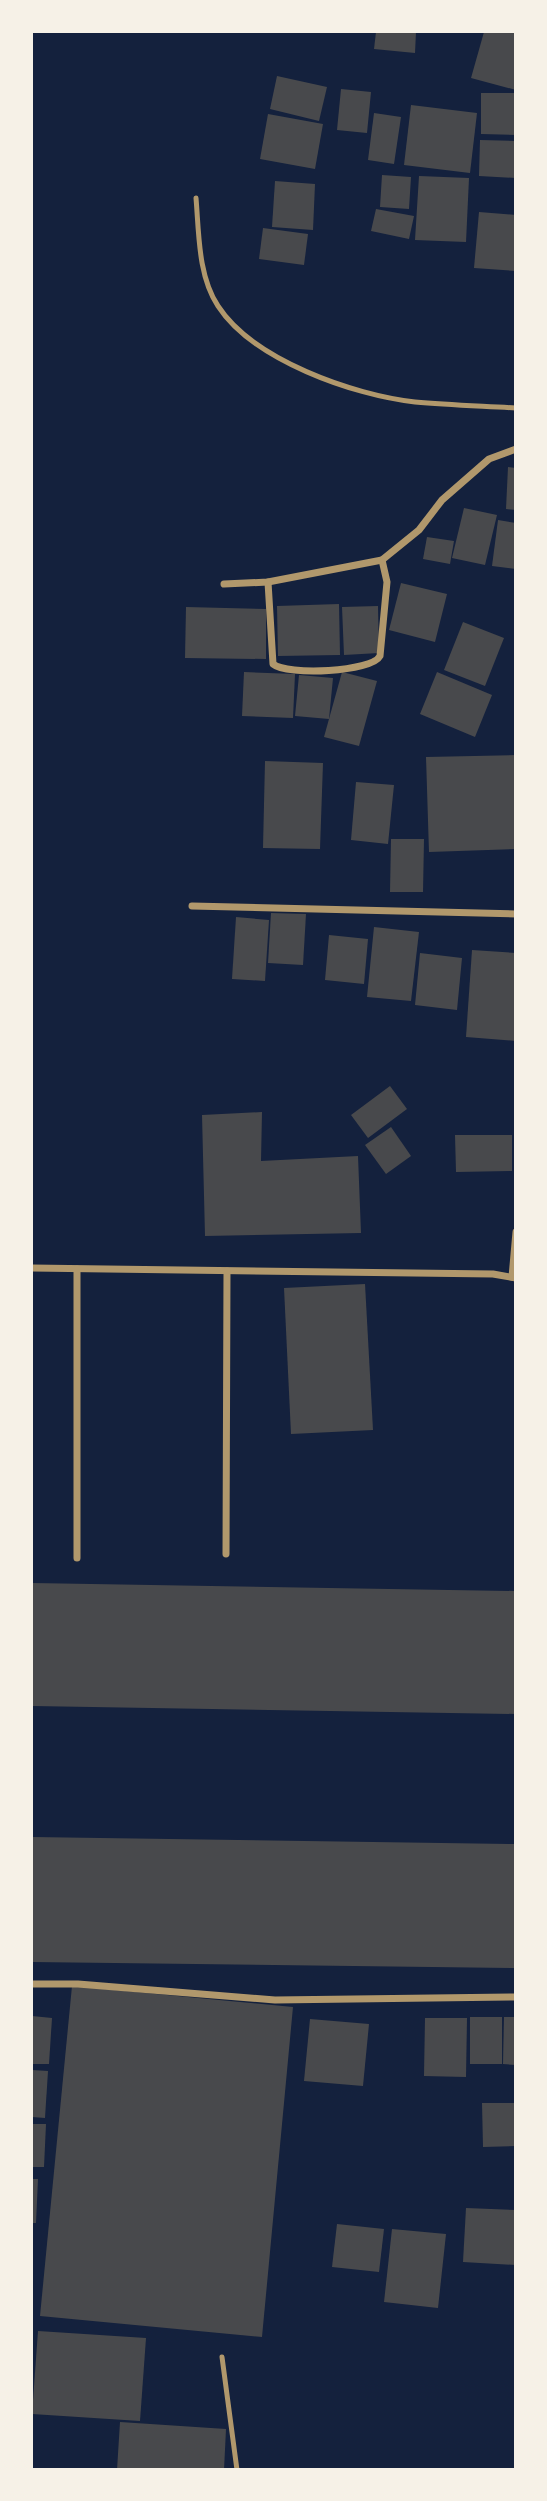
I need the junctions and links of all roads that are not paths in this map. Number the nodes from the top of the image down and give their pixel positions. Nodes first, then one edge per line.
1 (196, 198) dead end
2 (516, 408) edge
3 (516, 449) edge
4 (382, 560) junction
5 (268, 582) junction
6 (224, 584) dead end
7 (192, 906) dead end
8 (516, 914) edge
9 (516, 1231) edge
10 (32, 1268) edge
11 (77, 1269) junction
12 (227, 1271) junction
13 (514, 1278) edge
14 (226, 1553) dead end
15 (77, 1559) dead end
16 (32, 1984) edge
17 (516, 1997) edge
18 (222, 2357) dead end
19 (237, 2469) edge

1 - 2 lane
3 - 4 street
4 - 5 street
4 - 5 street
5 - 6 street
7 - 8 street
9 - 13 street
10 - 11 street
11 - 12 street
11 - 15 street
12 - 13 street
12 - 14 street
16 - 17 street
18 - 19 lane

